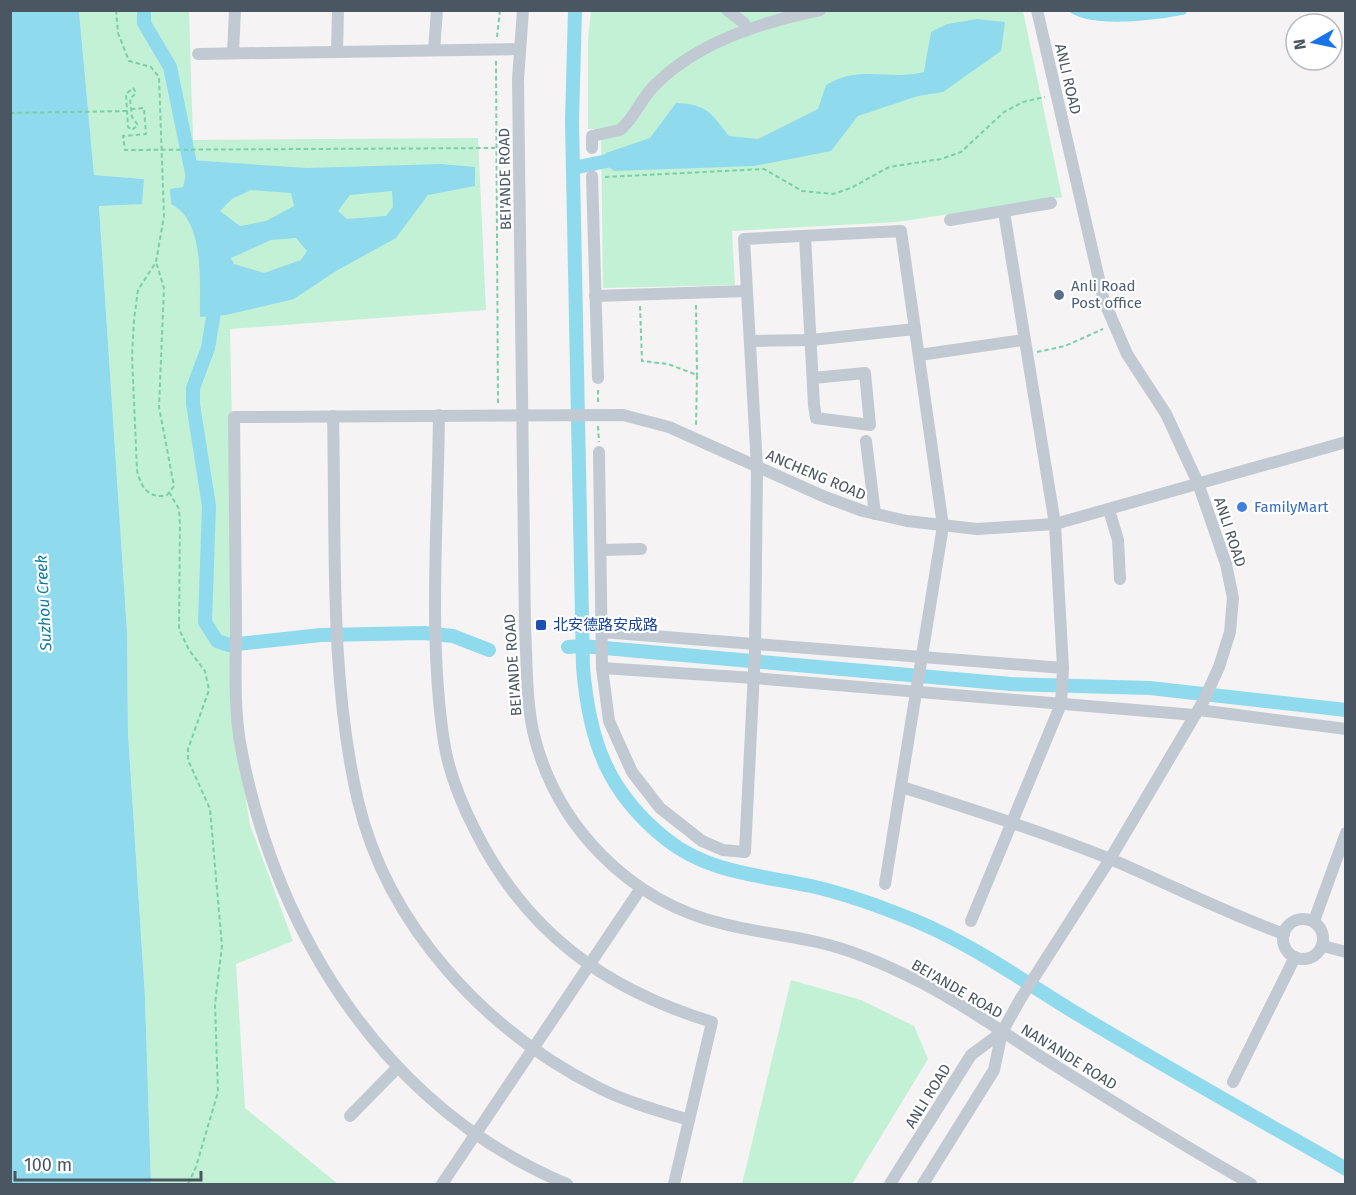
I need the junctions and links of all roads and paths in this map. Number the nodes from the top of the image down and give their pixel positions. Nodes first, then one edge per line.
1 (116, 10) edge
2 (235, 10) edge
3 (338, 10) edge
4 (437, 10) edge
5 (500, 10) edge
6 (523, 10) edge
7 (727, 10) edge
8 (820, 10) edge
9 (1037, 10) edge
10 (745, 31) junction
11 (496, 49) junction
12 (519, 49) junction
13 (434, 50) junction
14 (337, 52) junction
15 (233, 53) junction
16 (198, 54) dead end
17 (1056, 94) junction
18 (131, 109) junction
19 (126, 111) junction
20 (10, 113) edge
21 (495, 148) junction
22 (592, 148) dead end
23 (160, 150) junction
24 (592, 180) joint
25 (1051, 203) dead end
26 (1004, 212) junction
27 (950, 220) dead end
28 (805, 236) junction
29 (156, 262) junction
30 (747, 291) junction
31 (696, 293) junction
32 (639, 294) junction
33 (595, 296) junction
34 (1113, 324) junction
35 (915, 329) junction
36 (811, 340) junction
37 (1023, 340) junction
38 (750, 341) junction
39 (1025, 354) junction
40 (919, 355) junction
41 (697, 375) junction
42 (598, 378) dead end
43 (813, 378) junction
44 (598, 394) dead end
45 (598, 399) dead end
46 (498, 414) junction
47 (524, 414) junction
48 (439, 415) junction
49 (596, 415) junction
50 (333, 416) junction
51 (696, 439) junction
52 (866, 441) dead end
53 (1346, 442) edge
54 (599, 447) joint
55 (757, 467) junction
56 (1198, 483) junction
57 (169, 492) junction
58 (1109, 510) junction
59 (875, 514) junction
60 (1055, 524) junction
61 (943, 526) junction
62 (641, 549) dead end
63 (601, 550) junction
64 (1120, 579) dead end
65 (602, 637) junction
66 (755, 648) junction
67 (922, 660) junction
68 (602, 663) junction
69 (1063, 673) junction
70 (754, 675) junction
71 (917, 690) junction
72 (1061, 700) junction
73 (1200, 708) junction
74 (1346, 729) edge
75 (902, 787) junction
76 (1012, 822) junction
77 (1346, 833) edge
78 (1110, 859) junction
79 (885, 884) dead end
80 (641, 888) junction
81 (971, 921) dead end
82 (1314, 921) junction
83 (1284, 934) junction
84 (1323, 946) junction
85 (1346, 952) edge
86 (1295, 957) junction
87 (589, 965) junction
88 (1002, 1032) junction
89 (533, 1049) junction
90 (397, 1068) junction
91 (1233, 1082) dead end
92 (350, 1116) dead end
93 (689, 1120) junction
94 (475, 1136) junction
95 (188, 1185) edge
96 (442, 1185) edge
97 (567, 1185) edge
98 (674, 1185) edge
99 (890, 1185) edge
100 (923, 1185) edge
101 (1252, 1185) edge

1 - 23 path
2 - 15 street
3 - 14 street
4 - 13 street
5 - 11 path
6 - 12 street, BEI'ANDE ROAD
7 - 10 street
8 - 10 street
9 - 17 street, ANLI ROAD
10 - 22 street
11 - 12 street
11 - 13 street
11 - 21 path
12 - 47 street, BEI'ANDE ROAD
13 - 14 street
14 - 15 street
15 - 16 street
17 - 24 path
17 - 34 street, ANLI ROAD
18 - 19 path
18 - 19 path
18 - 23 path
19 - 20 path
21 - 23 path
21 - 46 path
23 - 29 path
24 - 33 street
25 - 26 street
26 - 27 street
26 - 37 street
28 - 30 street
28 - 35 street
28 - 36 street
29 - 57 path
29 - 57 path
30 - 31 street
30 - 38 street
31 - 32 street
31 - 41 path
32 - 33 street
32 - 41 path
33 - 42 street
34 - 39 path
34 - 56 street, ANLI ROAD
35 - 36 street
35 - 40 street
36 - 38 street
36 - 43 street
37 - 39 street
37 - 40 street
38 - 55 street
39 - 60 street
40 - 61 street
41 - 51 path
43 - 43 street
44 - 45 path
46 - 47 street, ANCHENG ROAD
46 - 48 street, ANCHENG ROAD
47 - 49 street, ANCHENG ROAD
47 - 80 street, BEI'ANDE ROAD
48 - 50 street, ANCHENG ROAD
48 - 87 street
49 - 51 street, ANCHENG ROAD
49 - 54 path
50 - 89 street
50 - 90 street, ANCHENG ROAD
51 - 55 street, ANCHENG ROAD
52 - 59 street
53 - 56 street, ANCHENG ROAD
54 - 63 street
55 - 59 street, ANCHENG ROAD
55 - 66 street
56 - 58 street, ANCHENG ROAD
56 - 73 street, ANLI ROAD
57 - 95 path
58 - 60 street, ANCHENG ROAD
58 - 64 street
59 - 61 street, ANCHENG ROAD
60 - 61 street, ANCHENG ROAD
60 - 69 street
61 - 67 street
62 - 63 street
63 - 65 street
65 - 66 street
65 - 68 street
66 - 67 street
66 - 70 street
67 - 69 street
67 - 71 street
68 - 70 street
68 - 70 street
69 - 72 street
70 - 71 street
71 - 72 street
71 - 75 street
72 - 73 street
72 - 76 street
73 - 74 street
73 - 78 street, ANLI ROAD
75 - 76 street
75 - 79 street
76 - 78 street
76 - 81 street
77 - 82 street
78 - 83 street
78 - 88 street, ANLI ROAD
80 - 87 street
80 - 88 street, BEI'ANDE ROAD
82 - 83 street
82 - 84 street
83 - 86 street
84 - 85 street
84 - 86 street
86 - 91 street
87 - 89 street
87 - 93 street
88 - 99 street, ANLI ROAD
88 - 100 street, ANLI ROAD
88 - 101 street, NAN'ANDE ROAD
89 - 93 street
89 - 94 street
90 - 92 street
90 - 94 street
93 - 98 street
94 - 96 street
94 - 97 street

